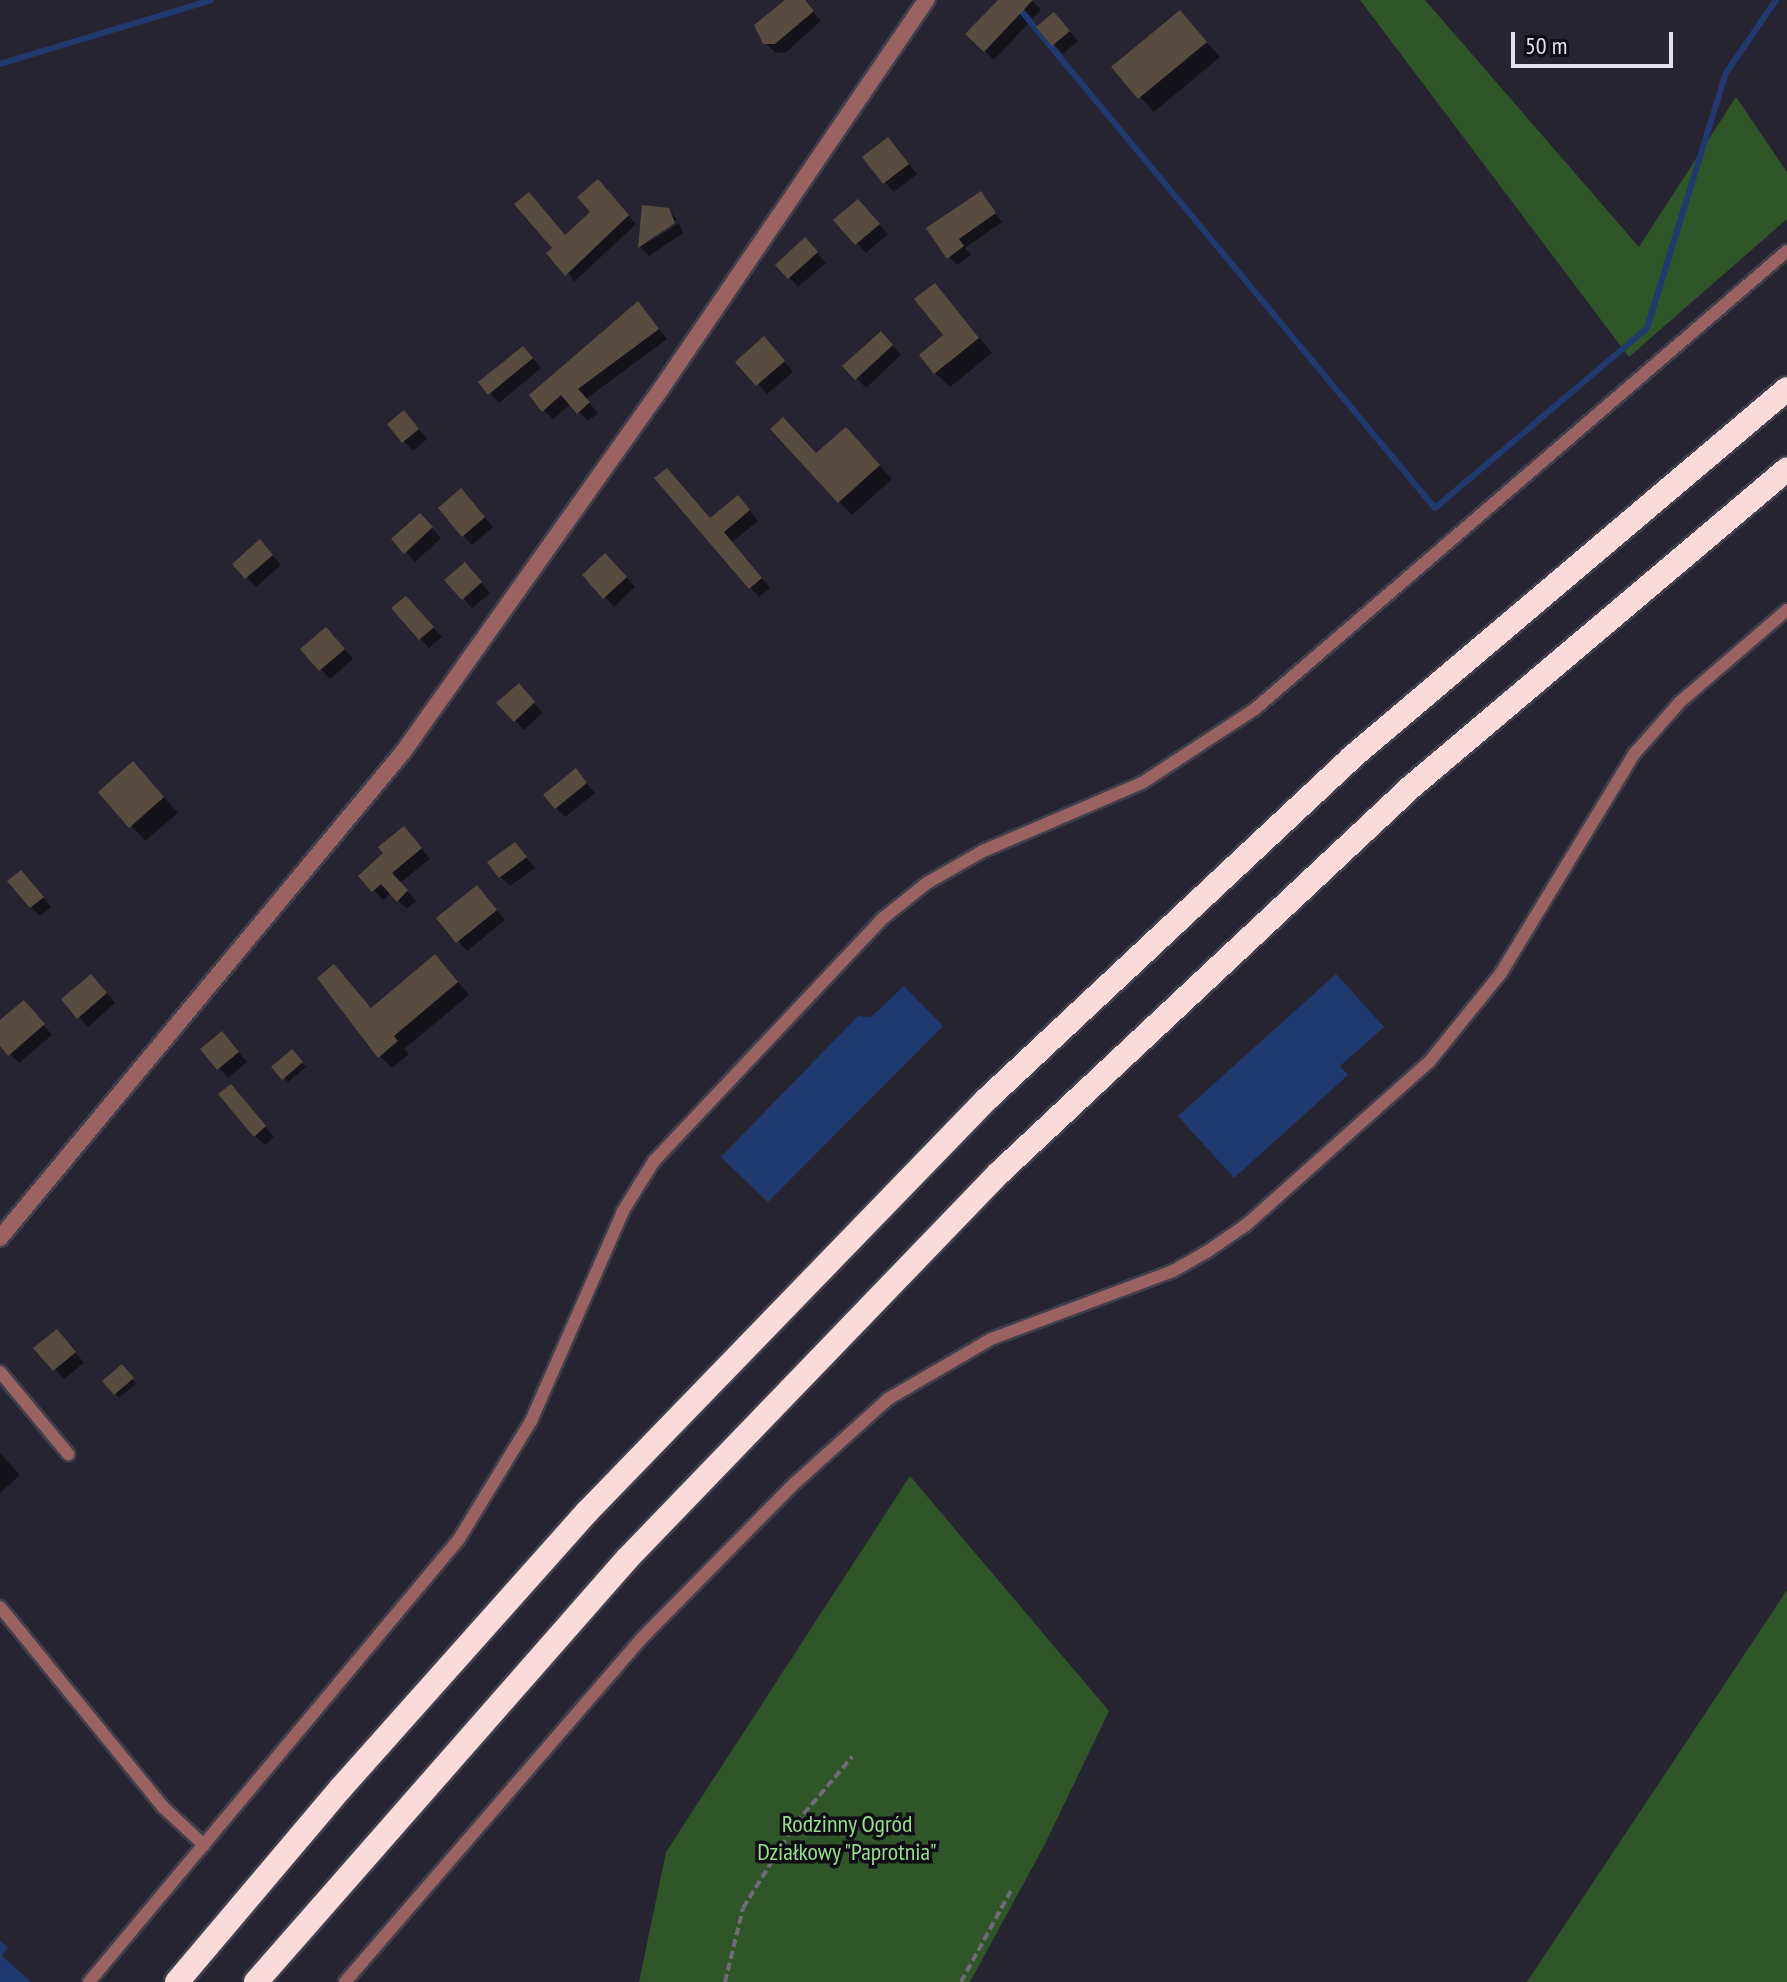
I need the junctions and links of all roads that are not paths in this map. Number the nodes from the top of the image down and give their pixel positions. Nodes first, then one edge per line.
1 (926, 0) edge
2 (1787, 251) edge
3 (1787, 389) edge
4 (1787, 469) edge
5 (1787, 610) edge
6 (0, 1238) edge
7 (0, 1372) edge
8 (68, 1454) dead end
9 (0, 1607) edge
10 (204, 1845) junction
11 (89, 1982) edge
12 (177, 1982) edge
13 (256, 1982) edge
14 (345, 1982) edge

1 - 6 street
2 - 10 lane
3 - 12 highway
4 - 13 highway
5 - 14 lane
7 - 8 lane
9 - 10 lane
10 - 11 lane

